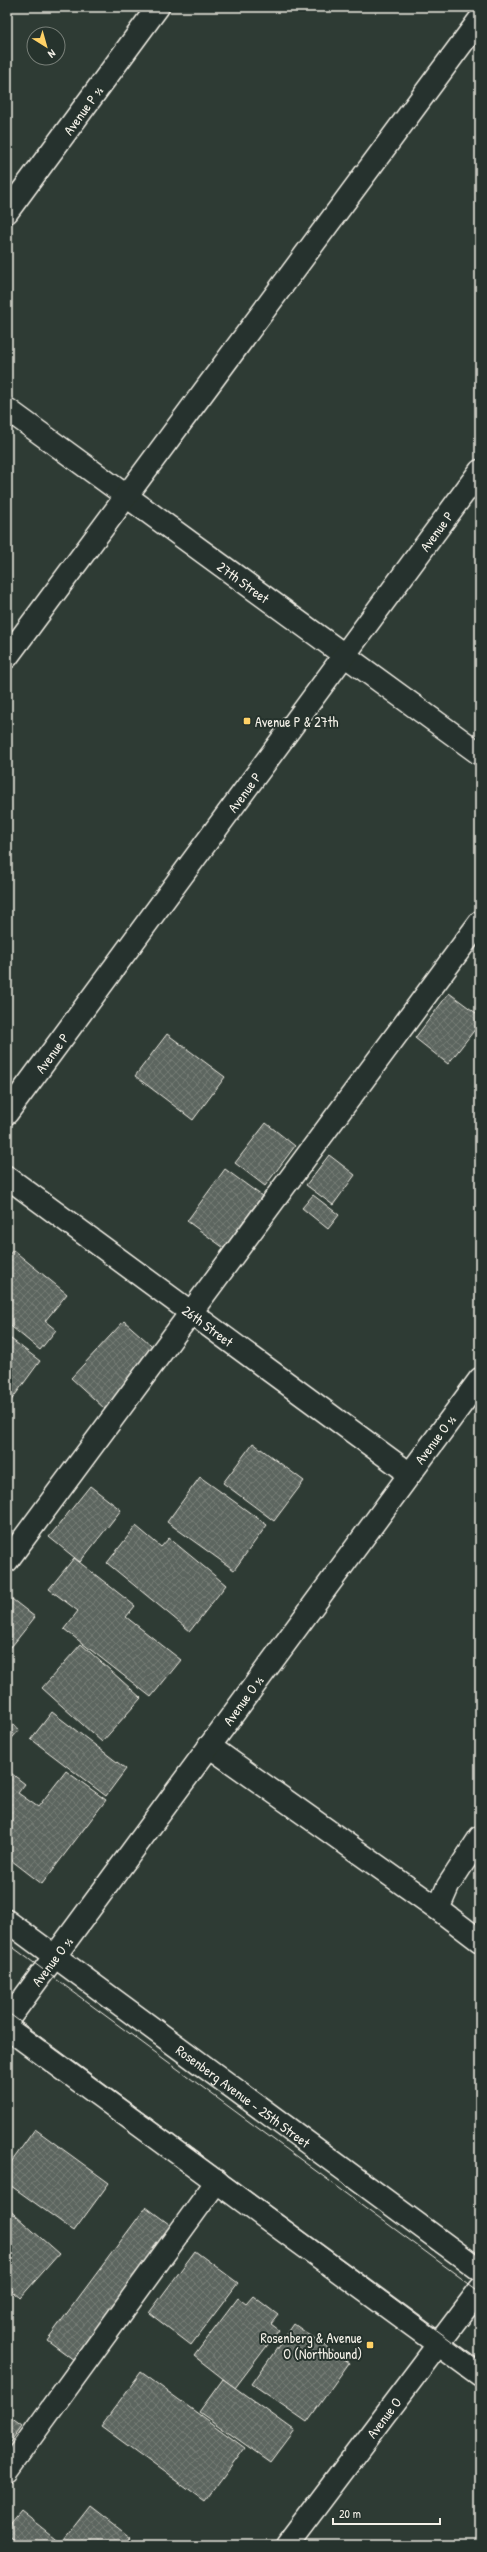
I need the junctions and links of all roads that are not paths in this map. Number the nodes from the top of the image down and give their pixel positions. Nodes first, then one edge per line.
1 (158, 7) edge
2 (480, 20) edge
3 (7, 212) edge
4 (7, 409) edge
5 (480, 471) edge
6 (126, 496) junction
7 (345, 656) junction
8 (7, 657) edge
9 (480, 754) edge
10 (480, 922) edge
11 (7, 1113) edge
12 (7, 1177) edge
13 (192, 1313) junction
14 (480, 1379) edge
15 (410, 1474) junction
16 (7, 1561) edge
17 (209, 1746) junction
18 (480, 1837) edge
19 (438, 1909) junction
20 (7, 1921) edge
21 (480, 1941) edge
22 (56, 1955) junction
23 (7, 2021) edge
24 (7, 2028) edge
25 (217, 2181) junction
26 (480, 2270) edge
27 (480, 2289) edge
28 (438, 2344) junction
29 (480, 2375) edge
30 (7, 2470) edge
31 (287, 2545) edge

1 - 3 main road, Avenue P ½
2 - 6 main road
4 - 6 main road, 27th Street
5 - 7 main road, Avenue P
6 - 7 main road, 27th Street
6 - 8 main road
7 - 9 main road, 27th Street
7 - 11 main road, Avenue P
10 - 13 main road
12 - 13 main road, 26th Street
13 - 15 main road, 26th Street
13 - 16 main road
14 - 15 main road, Avenue O ½
15 - 17 main road, Avenue O ½
17 - 19 main road
17 - 22 main road, Avenue O ½
18 - 19 main road
19 - 21 main road
20 - 22 main road, Rosenberg Avenue - 25th Street
22 - 23 main road, Avenue O ½
22 - 26 main road, Rosenberg Avenue - 25th Street
24 - 25 main road
25 - 28 main road
25 - 30 main road
27 - 28 main road, Avenue O
28 - 29 main road
28 - 31 main road, Avenue O

